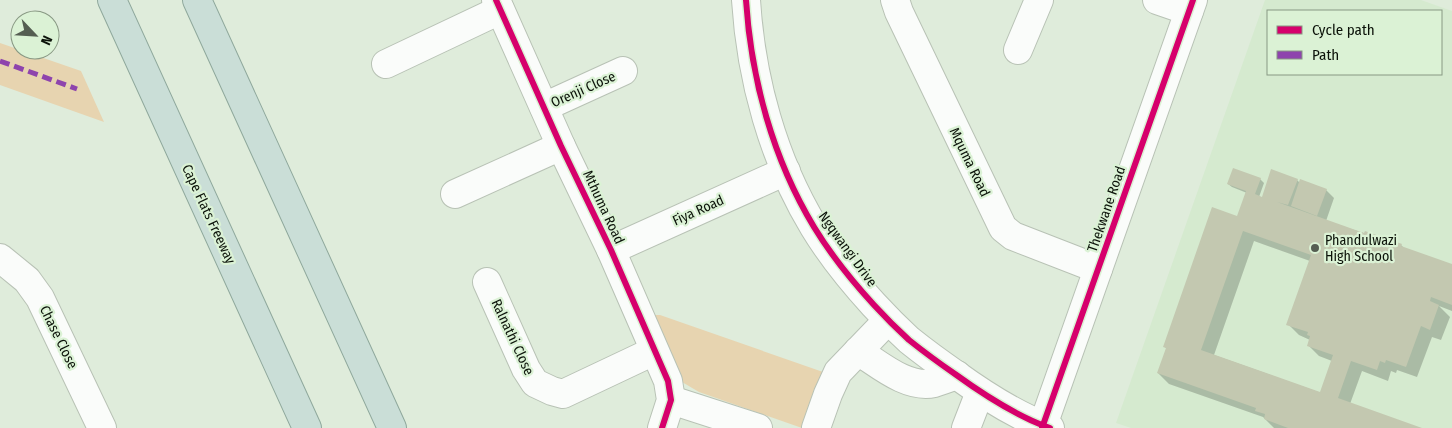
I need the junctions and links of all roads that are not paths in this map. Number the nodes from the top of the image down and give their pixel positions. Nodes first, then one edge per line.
1 (112, 0) edge
2 (197, 0) edge
3 (746, 0) edge
4 (895, 0) edge
5 (1039, 0) edge
6 (1157, 0) edge
7 (498, 5) edge
8 (1191, 6) edge
9 (1018, 50) dead end
10 (386, 64) dead end
11 (623, 71) dead end
12 (544, 107) junction
13 (561, 146) junction
14 (786, 172) junction
15 (455, 194) dead end
16 (611, 250) junction
17 (0, 258) edge
18 (1098, 268) junction
19 (487, 282) dead end
20 (888, 320) junction
21 (654, 351) junction
22 (858, 351) junction
23 (957, 375) junction
24 (980, 392) junction
25 (671, 400) junction
26 (1045, 427) edge
27 (102, 428) edge
28 (307, 428) edge
29 (392, 428) edge
30 (662, 428) edge
31 (758, 428) edge
32 (816, 428) edge
33 (966, 428) edge

1 - 28 highway, Cape Flats Freeway
2 - 29 highway
3 - 14 street, Ngqwangi Drive
4 - 18 street, Mquma Road
5 - 9 street
6 - 8 street
7 - 10 street, Mthuma Road
7 - 12 street, Mthuma Road
8 - 18 street, Thekwane Road
11 - 12 street, Orenji Close
12 - 13 street, Mthuma Road
13 - 15 street
13 - 16 street, Mthuma Road
14 - 16 street, Fiya Road
14 - 20 street, Ngqwangi Drive
16 - 21 street, Mthuma Road
17 - 27 street, Chase Close
18 - 26 street, Thekwane Road
19 - 21 street, Ralnathi Close
20 - 22 street
20 - 23 street, Ngqwangi Drive
21 - 25 street, Mthuma Road
22 - 23 street
22 - 32 street
23 - 24 street, Ngqwangi Drive
24 - 26 street, Ngqwangi Drive
24 - 33 street
25 - 30 street
25 - 31 street

